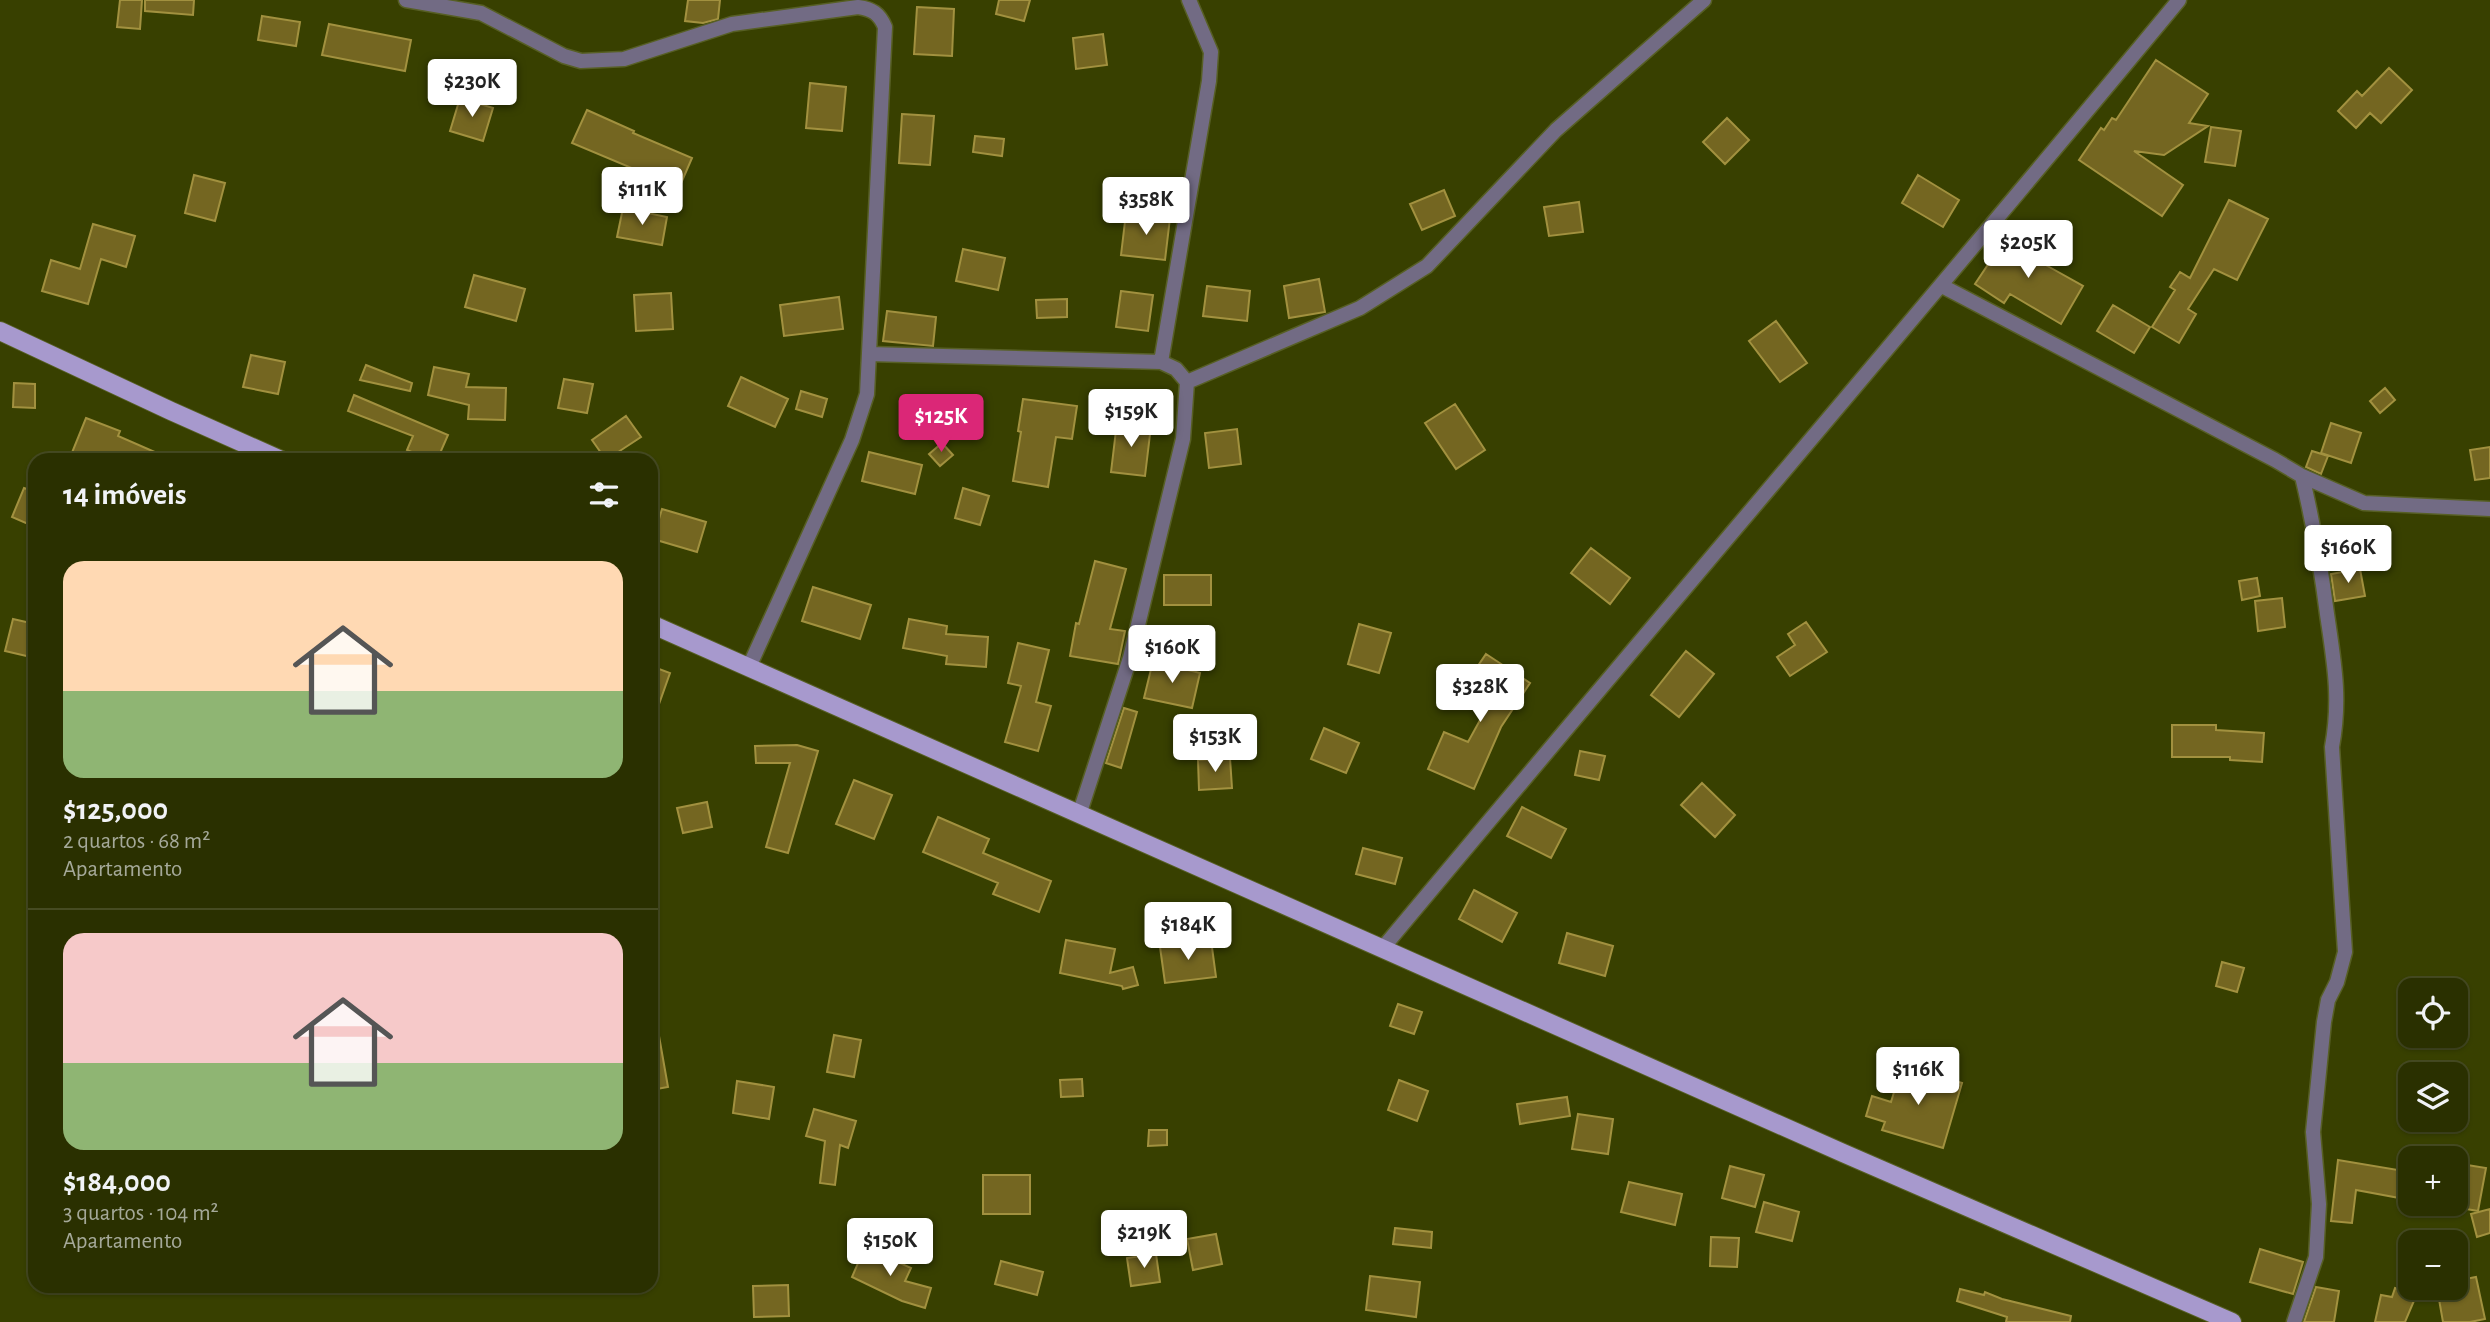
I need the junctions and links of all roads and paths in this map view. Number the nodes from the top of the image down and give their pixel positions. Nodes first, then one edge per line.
1 (406, 0) edge
2 (1189, 0) edge
3 (1704, 0) edge
4 (2179, 0) edge
5 (1942, 286) junction
6 (0, 331) edge
7 (869, 354) junction
8 (1161, 362) junction
9 (1186, 382) junction
10 (265, 453) edge
11 (2302, 476) junction
12 (2490, 509) edge
13 (658, 627) edge
14 (749, 667) junction
15 (1079, 815) junction
16 (1382, 948) junction
17 (2232, 1322) edge
18 (2294, 1322) edge

1 - 7 street
2 - 8 street
3 - 9 street
4 - 5 street
5 - 11 street
5 - 16 street
6 - 10 main road
7 - 8 street
7 - 14 street
8 - 9 street
9 - 15 street
11 - 12 street
11 - 18 street
13 - 14 main road
14 - 15 main road
15 - 16 main road
16 - 17 main road

